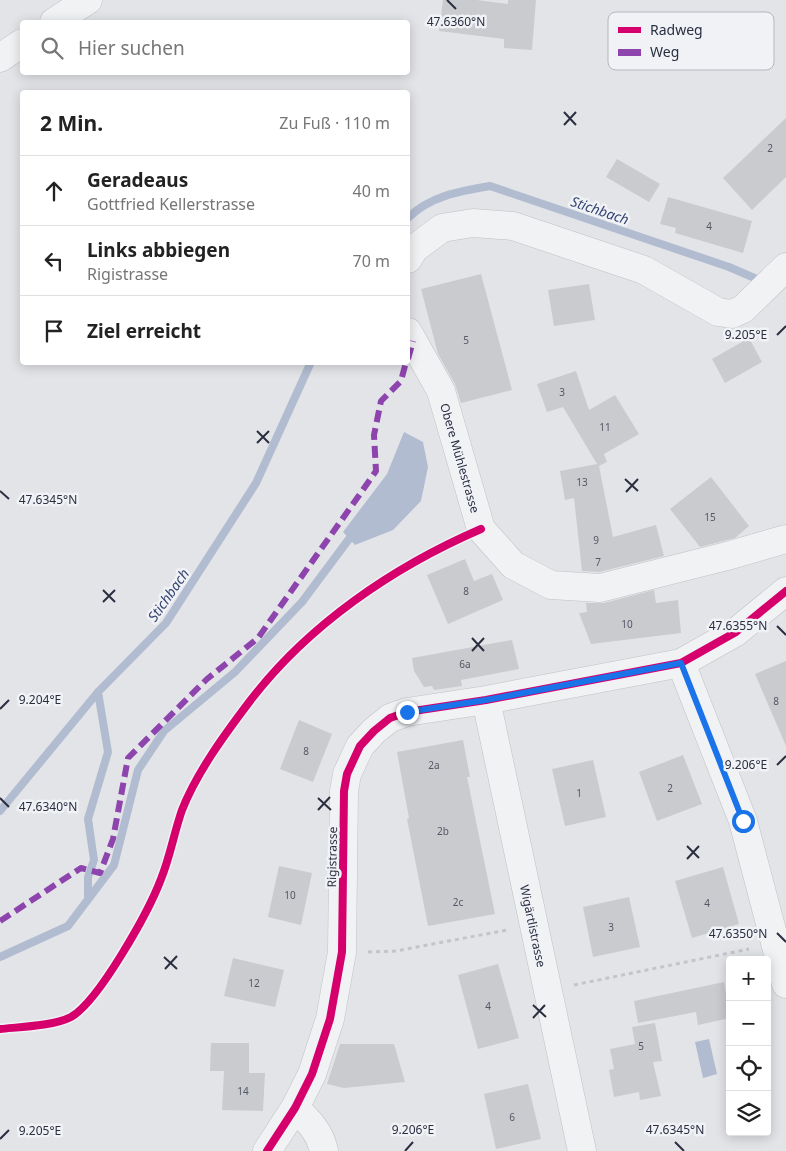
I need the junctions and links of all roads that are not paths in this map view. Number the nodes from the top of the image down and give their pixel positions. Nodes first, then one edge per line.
1 (88, 0) edge
2 (57, 20) edge
3 (20, 44) edge
4 (0, 58) edge
5 (410, 256) edge
6 (784, 270) edge
7 (410, 336) edge
8 (786, 539) edge
9 (786, 591) edge
10 (681, 663) junction
11 (486, 700) junction
12 (786, 984) edge
13 (295, 1108) junction
14 (267, 1151) edge
15 (324, 1151) edge
16 (582, 1151) edge

1 - 2 street
3 - 4 street
5 - 6 street
7 - 8 street, Obere Mühlestrasse
9 - 10 street, Rigistrasse
10 - 11 street, Rigistrasse
10 - 12 street
11 - 13 street, Rigistrasse
11 - 16 street, Wigärtlistrasse
13 - 14 street, Rigistrasse
13 - 15 street

